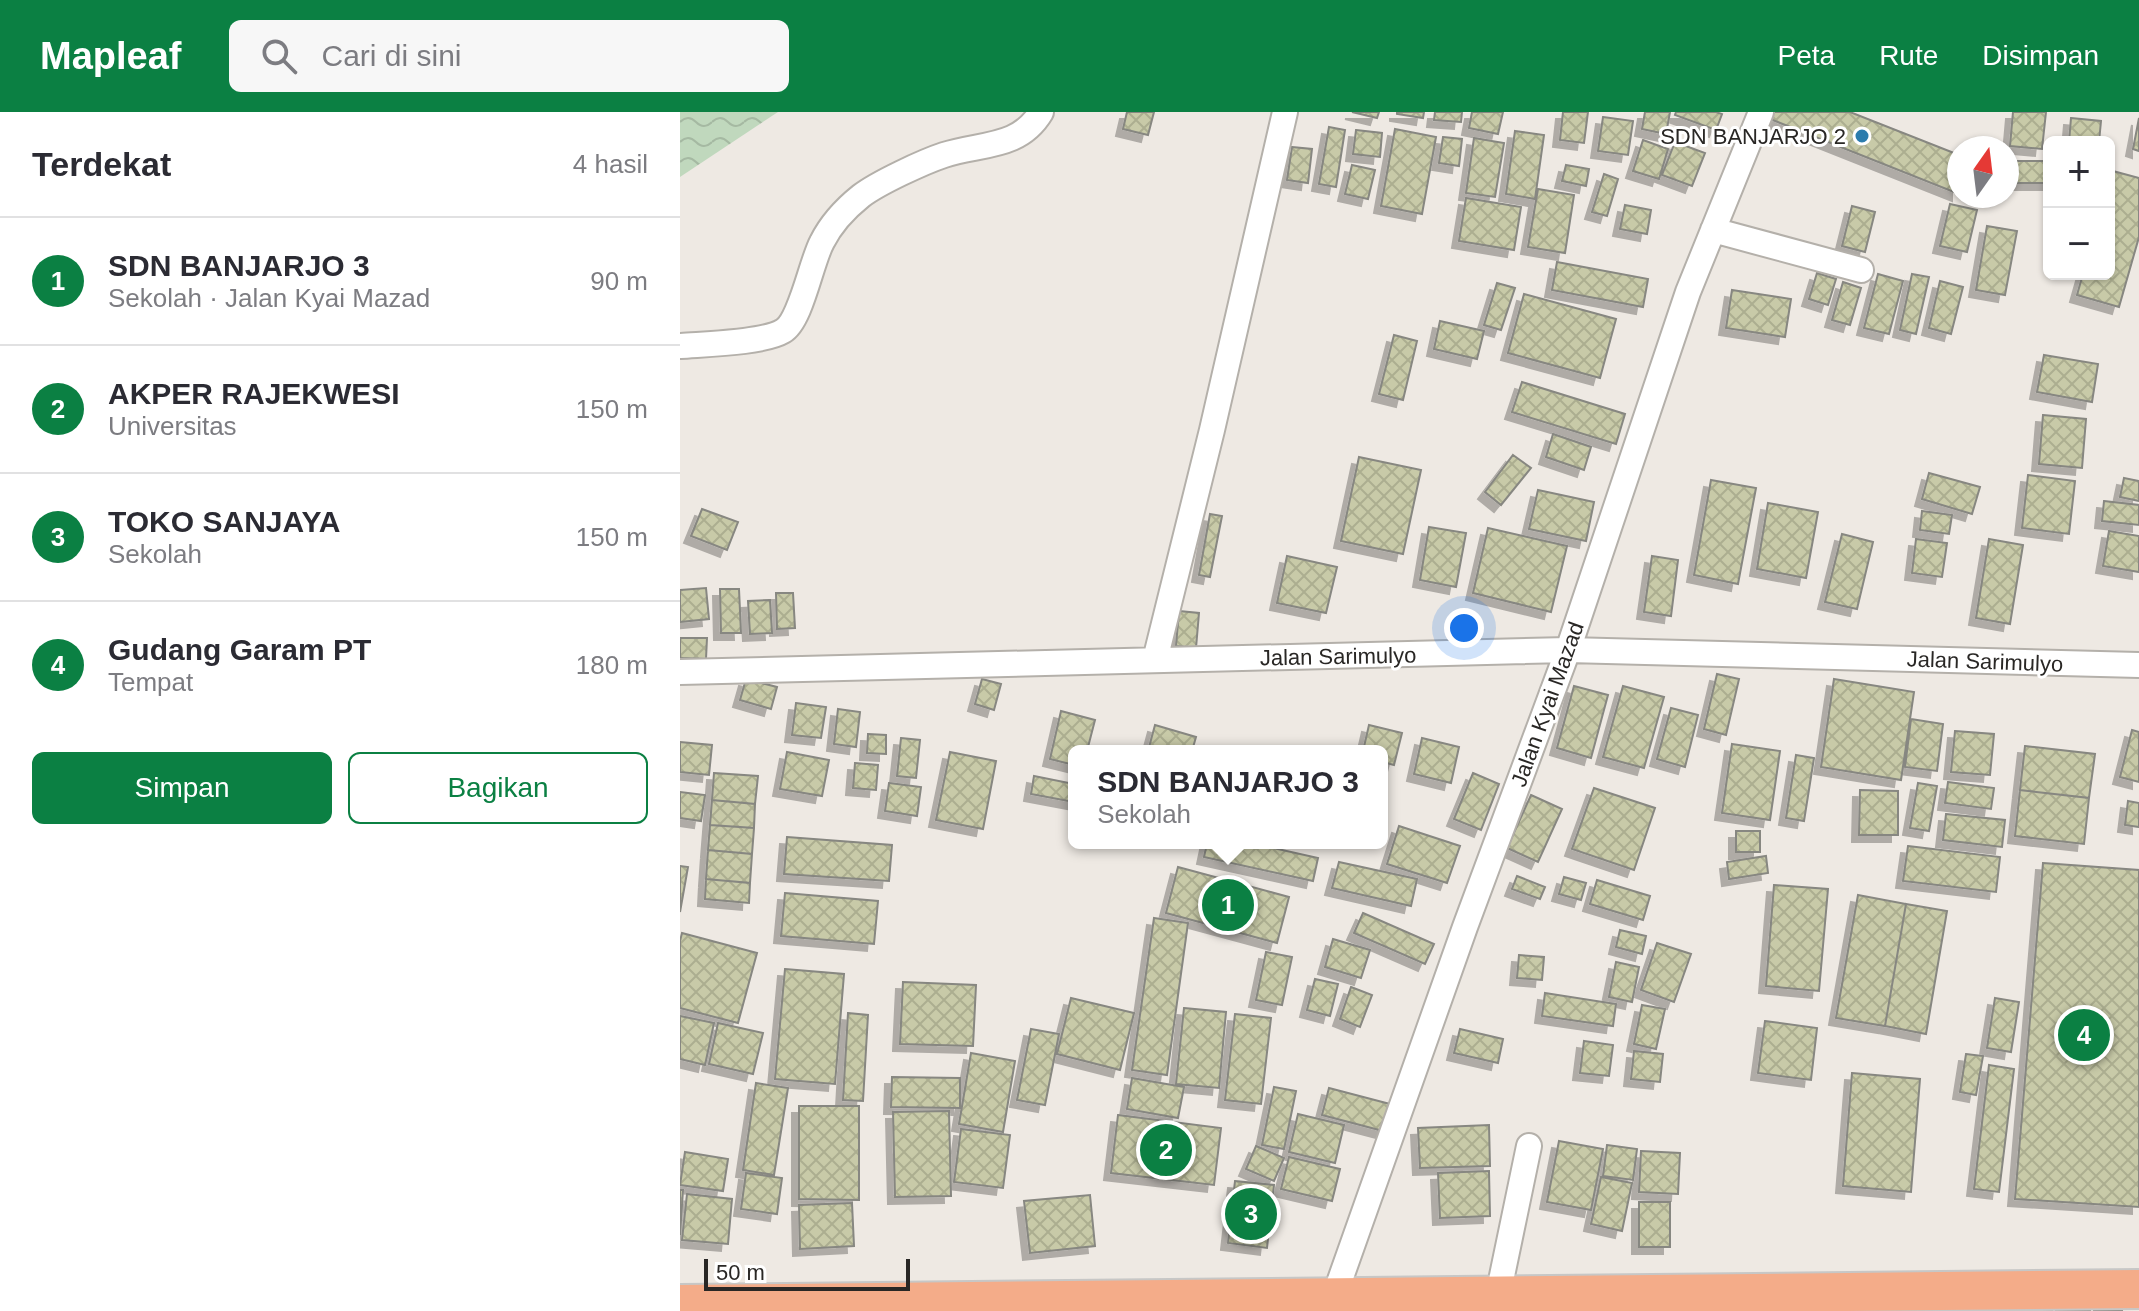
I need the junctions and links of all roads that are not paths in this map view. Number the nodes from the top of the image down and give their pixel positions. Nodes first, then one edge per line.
1 (1041, 112) edge
2 (1285, 112) edge
3 (1761, 112) edge
4 (1713, 230) junction
5 (1861, 270) dead end
6 (680, 346) edge
7 (1568, 650) junction
8 (1155, 660) junction
9 (2139, 665) edge
10 (680, 672) edge
11 (1529, 1146) dead end
12 (2139, 1289) edge
13 (1498, 1295) junction
14 (1334, 1297) junction
15 (680, 1304) edge

1 - 6 street
2 - 8 street
3 - 4 street, Jalan Kyai Mazad
4 - 5 street
4 - 7 street, Jalan Kyai Mazad
7 - 8 street, Jalan Sarimulyo
7 - 9 street, Jalan Sarimulyo
7 - 14 street, Jalan Kyai Mazad
8 - 10 street, Jalan Sarimulyo
11 - 13 street
12 - 13 main road
13 - 14 main road
14 - 15 main road

